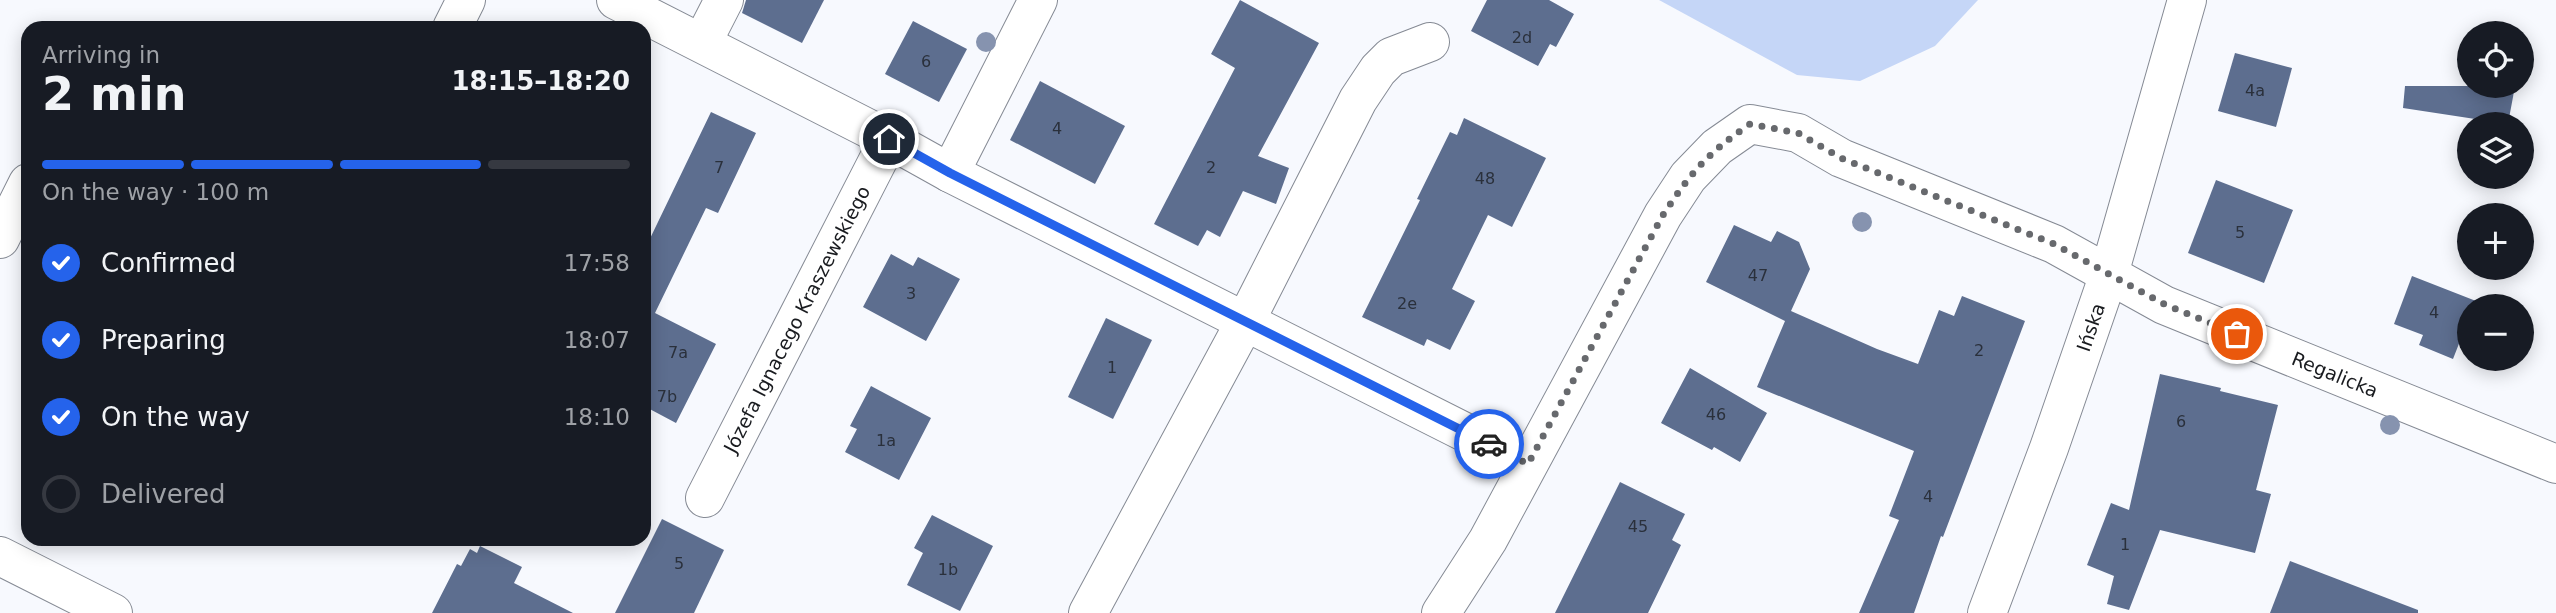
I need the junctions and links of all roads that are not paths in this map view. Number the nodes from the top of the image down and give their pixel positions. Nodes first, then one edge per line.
1 (466, 0) edge
2 (616, 0) edge
3 (724, 0) edge
4 (1038, 0) edge
5 (2187, 0) edge
6 (456, 21) edge
7 (1430, 42) dead end
8 (702, 43) junction
9 (889, 139) junction
10 (950, 173) junction
11 (21, 197) edge
12 (0, 239) edge
13 (2109, 274) junction
14 (1246, 320) junction
15 (1528, 464) junction
16 (2556, 464) edge
17 (705, 498) dead end
18 (0, 556) edge
19 (113, 613) edge
20 (1088, 613) edge
21 (1441, 613) edge
22 (1987, 613) edge

1 - 6 street
2 - 8 street
3 - 8 street
4 - 10 street
5 - 13 street
7 - 14 street
8 - 9 street
9 - 10 street
9 - 17 street, Józefa Ignacego Kraszewskiego
10 - 14 street
11 - 12 street
13 - 15 street
13 - 16 street, Regalicka
13 - 22 street, Ińska
14 - 15 street
14 - 20 street
15 - 21 street
18 - 19 street

